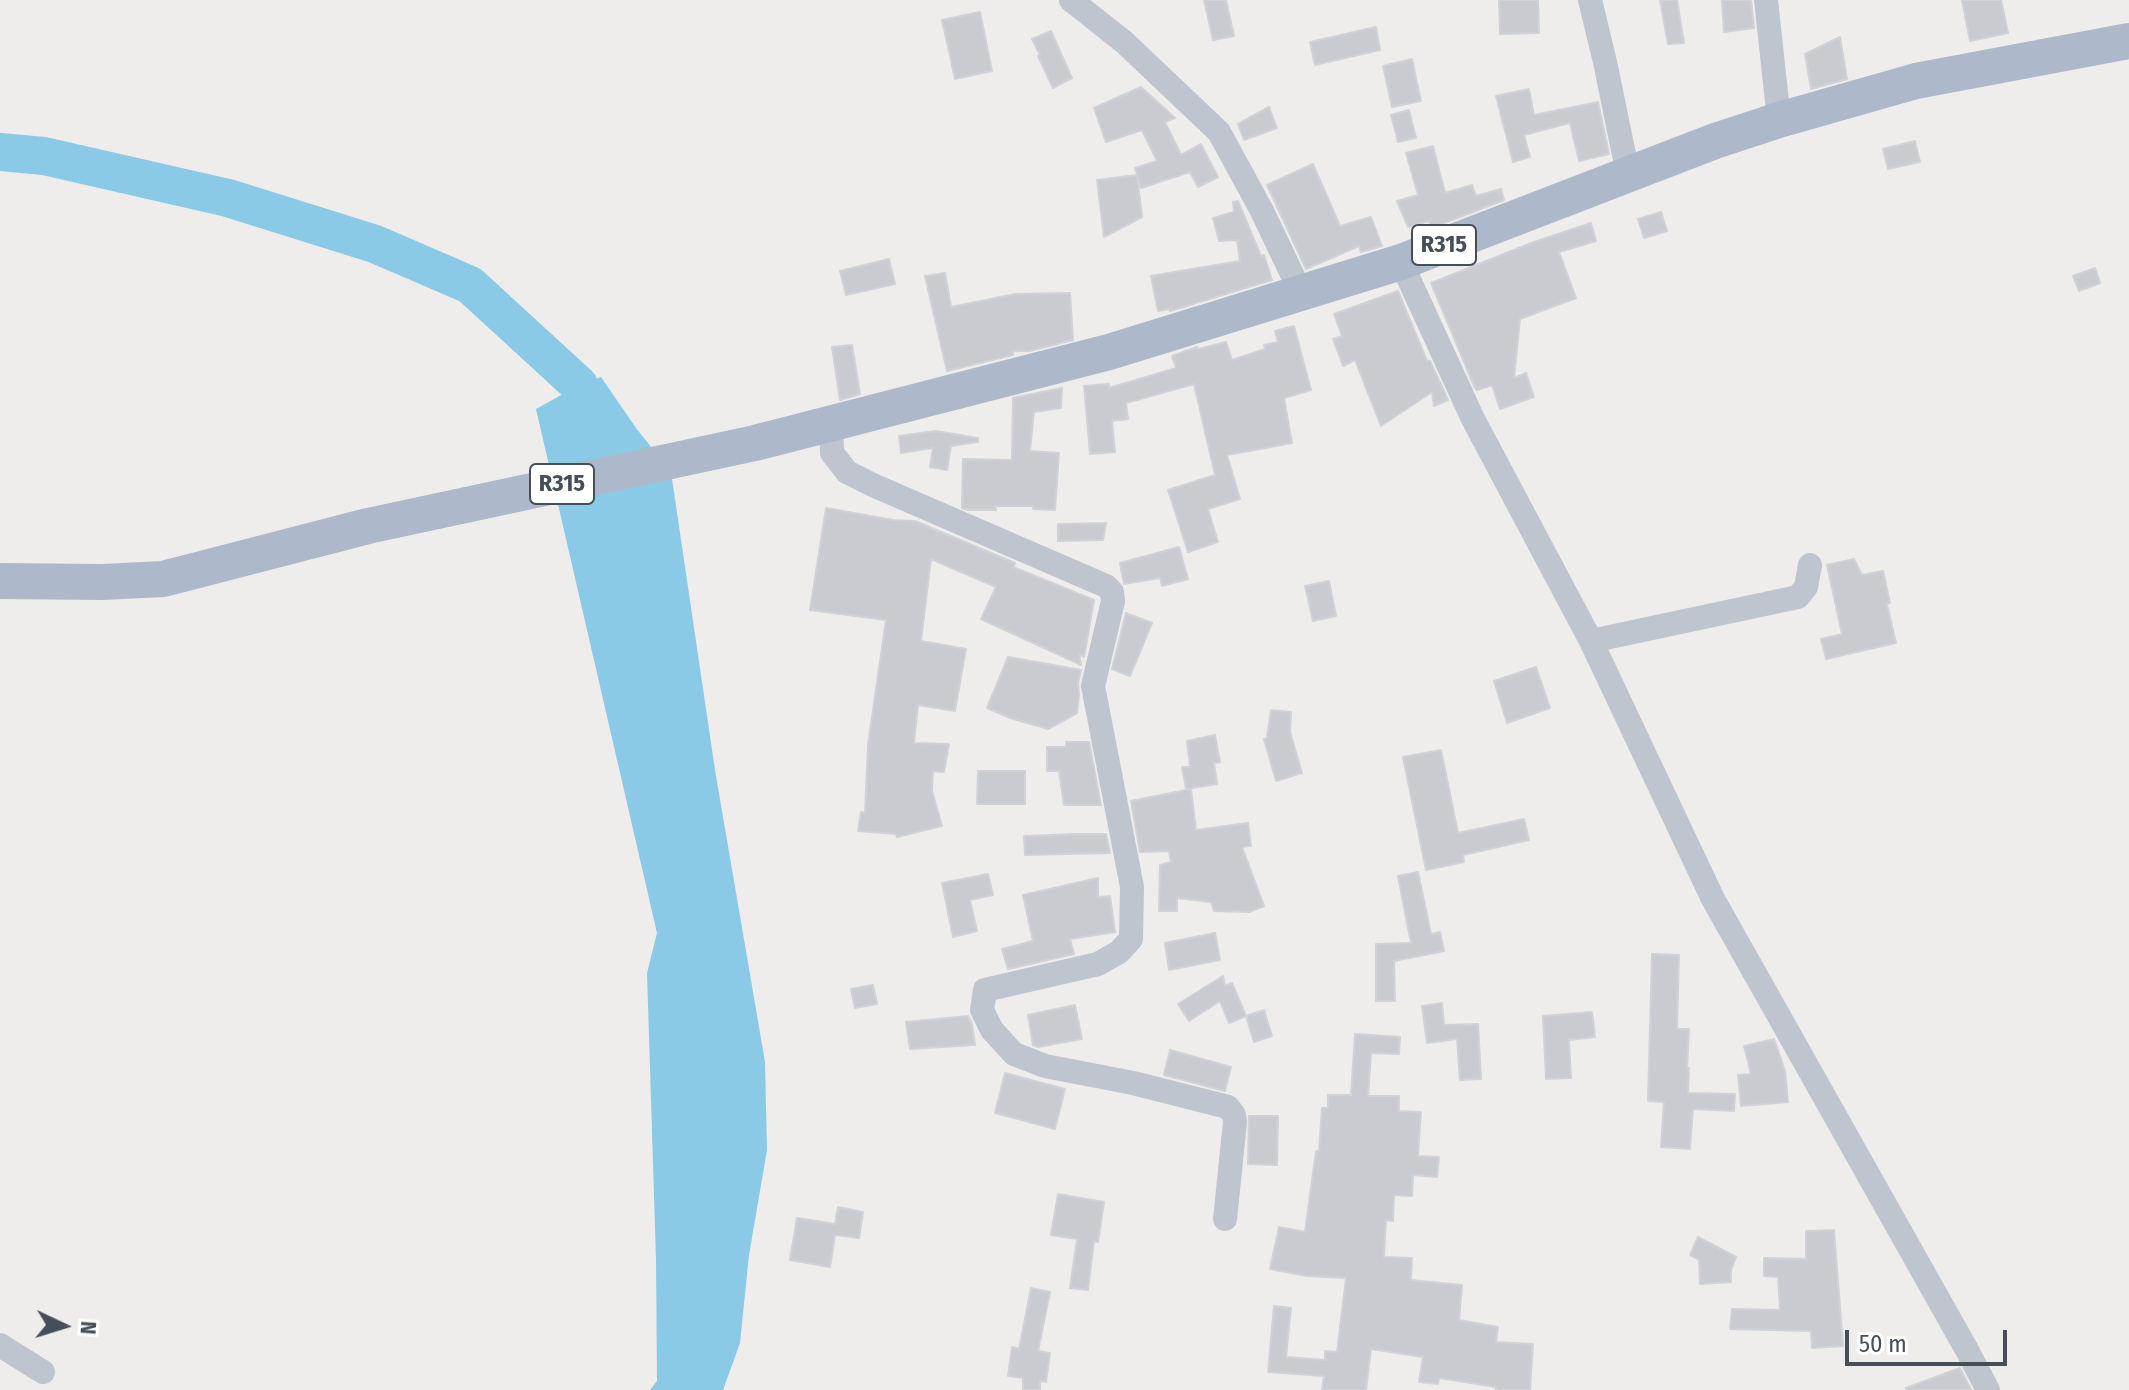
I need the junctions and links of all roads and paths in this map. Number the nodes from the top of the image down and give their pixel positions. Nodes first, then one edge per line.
1 (1071, 0) edge
2 (1590, 0) edge
3 (1766, 0) edge
4 (2129, 41) edge
5 (1779, 120) junction
6 (1628, 174) junction
7 (1401, 262) junction
8 (1301, 293) junction
9 (831, 422) junction
10 (1810, 565) dead end
11 (0, 581) edge
12 (1591, 641) junction
13 (1225, 1219) dead end
14 (0, 1345) edge
15 (43, 1372) dead end
16 (1988, 1390) edge

1 - 8 street
2 - 6 street
3 - 5 street
4 - 5 main road, R315
5 - 6 main road, R315
6 - 7 main road, R315
7 - 8 main road, R315
7 - 12 street
8 - 9 main road, R315
9 - 11 main road, R315
9 - 13 street
10 - 12 street
12 - 16 street
14 - 15 street

